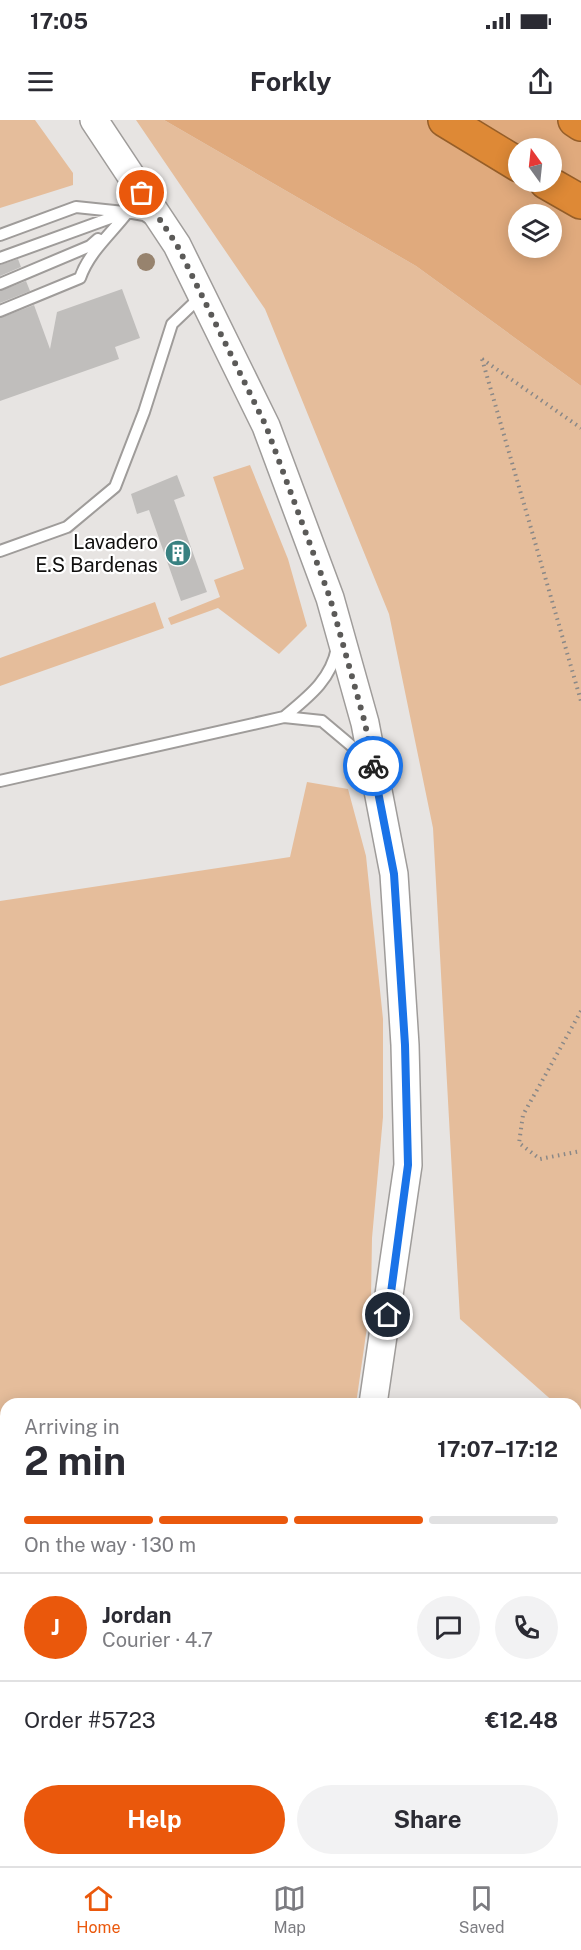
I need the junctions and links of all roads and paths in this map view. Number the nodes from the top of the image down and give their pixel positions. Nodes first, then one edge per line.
1 (94, 120) edge
2 (445, 120) edge
3 (575, 120) edge
4 (581, 124) edge
5 (508, 158) edge
6 (562, 191) edge
7 (581, 202) edge
8 (127, 212) junction
9 (169, 233) junction
10 (0, 235) edge
11 (0, 258) edge
12 (0, 284) edge
13 (0, 311) edge
14 (200, 313) junction
15 (581, 428) edge
16 (0, 551) edge
17 (340, 634) junction
18 (581, 701) edge
19 (284, 717) junction
20 (374, 771) junction
21 (0, 781) edge
22 (581, 1011) edge
23 (581, 1151) edge
24 (375, 1398) edge

1 - 9 street
2 - 5 highway
3 - 4 highway
6 - 7 highway
8 - 9 lane
8 - 10 lane
8 - 11 lane
8 - 12 lane
8 - 13 lane
9 - 14 street
14 - 16 lane
14 - 17 street
15 - 18 path
17 - 19 lane
17 - 20 street
19 - 20 lane
19 - 21 lane
20 - 24 street
22 - 23 path

